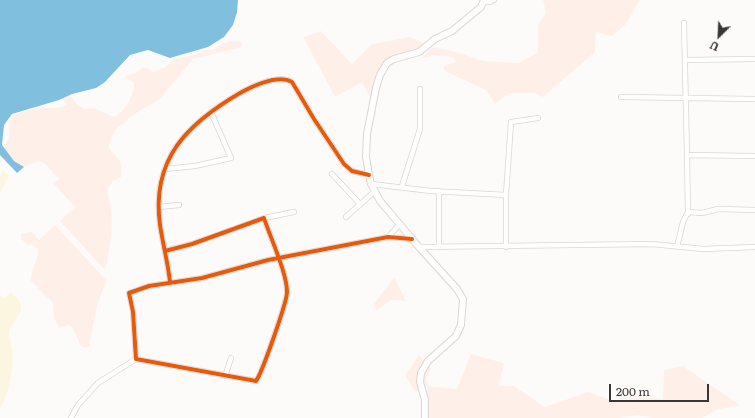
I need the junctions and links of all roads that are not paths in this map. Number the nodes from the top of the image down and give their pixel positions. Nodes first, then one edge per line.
1 (494, 0) edge
2 (484, 1) edge
3 (684, 23) dead end
4 (755, 59) edge
5 (685, 60) junction
6 (420, 89) dead end
7 (621, 97) dead end
8 (686, 97) junction
9 (755, 99) edge
10 (211, 112) junction
11 (538, 118) dead end
12 (687, 155) junction
13 (755, 156) edge
14 (165, 169) junction
15 (332, 174) dead end
16 (370, 175) junction
17 (371, 184) junction
18 (402, 186) junction
19 (375, 191) junction
20 (439, 191) junction
21 (506, 195) junction
22 (360, 204) junction
23 (179, 205) dead end
24 (159, 207) junction
25 (755, 210) edge
26 (294, 212) dead end
27 (688, 214) junction
28 (346, 217) dead end
29 (264, 218) junction
30 (400, 224) junction
31 (388, 237) junction
32 (412, 238) junction
33 (419, 247) junction
34 (439, 247) junction
35 (506, 247) junction
36 (677, 247) junction
37 (755, 247) edge
38 (165, 251) junction
39 (278, 258) junction
40 (170, 282) junction
41 (231, 358) dead end
42 (136, 359) junction
43 (225, 376) junction
44 (71, 418) edge
45 (425, 418) edge

1 - 2 street
2 - 16 main road
3 - 5 street
4 - 5 street
5 - 8 street
6 - 18 street
7 - 8 street
8 - 9 street
8 - 12 street
10 - 14 street
10 - 14 street
10 - 16 street
11 - 21 street
12 - 13 street
12 - 27 street
14 - 24 street
15 - 22 street
16 - 17 main road
17 - 18 street
17 - 19 main road
18 - 20 street
19 - 22 street
19 - 30 main road
20 - 21 street
20 - 34 street
21 - 35 street
22 - 28 street
23 - 24 street
24 - 38 street
25 - 27 street
26 - 29 street
27 - 36 street
29 - 38 street
29 - 39 street
30 - 31 street
30 - 32 main road
31 - 32 street
31 - 39 street
32 - 33 main road
33 - 34 street
33 - 45 main road
34 - 35 street
35 - 36 street
36 - 37 street
38 - 40 street
39 - 40 street
39 - 43 street
40 - 42 street
41 - 43 street
42 - 43 street
42 - 44 street

